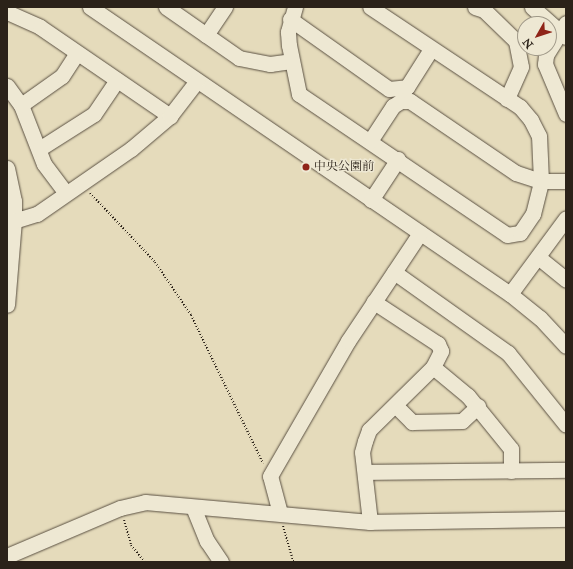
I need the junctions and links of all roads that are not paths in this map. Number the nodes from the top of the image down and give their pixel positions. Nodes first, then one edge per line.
1 (90, 7) edge
2 (225, 7) edge
3 (475, 7) edge
4 (532, 7) edge
5 (376, 9) edge
6 (175, 10) edge
7 (7, 12) edge
8 (110, 12) edge
9 (293, 13) edge
10 (564, 31) edge
11 (206, 35) junction
12 (431, 49) junction
13 (77, 53) junction
14 (291, 61) junction
15 (117, 80) junction
16 (197, 81) junction
17 (7, 86) edge
18 (507, 99) junction
19 (21, 105) junction
20 (566, 114) edge
21 (170, 116) junction
22 (370, 141) junction
23 (40, 149) junction
24 (398, 159) junction
25 (7, 168) edge
26 (541, 181) junction
27 (566, 181) edge
28 (66, 193) junction
29 (371, 200) junction
30 (566, 218) edge
31 (11, 221) edge
32 (420, 232) junction
33 (538, 257) junction
34 (394, 272) junction
35 (566, 279) edge
36 (510, 294) junction
37 (374, 302) junction
38 (7, 305) edge
39 (566, 346) edge
40 (433, 367) junction
41 (396, 406) junction
42 (478, 406) junction
43 (566, 425) edge
44 (566, 470) edge
45 (511, 471) junction
46 (364, 472) junction
47 (193, 507) junction
48 (280, 513) junction
49 (566, 519) edge
50 (370, 522) junction
51 (7, 556) edge
52 (221, 562) edge

1 - 8 street
2 - 11 street
3 - 18 street
4 - 10 street
5 - 12 street
6 - 11 street
7 - 13 street
8 - 16 street
9 - 12 street
9 - 14 street
10 - 20 street
11 - 14 street
12 - 18 street
13 - 15 street
13 - 19 street
14 - 22 street
15 - 21 street
15 - 23 street
16 - 21 street
16 - 29 street
17 - 19 street
18 - 26 street
19 - 23 street
21 - 28 street
22 - 24 street
22 - 26 street
23 - 28 street
24 - 26 street
24 - 29 street
25 - 31 street
26 - 27 street
28 - 31 street
29 - 32 street
30 - 33 street
31 - 38 street
32 - 34 street
32 - 36 street
33 - 35 street
33 - 36 street
34 - 37 street
34 - 43 street
36 - 39 street
37 - 40 street
37 - 48 street
40 - 41 street
40 - 42 street
41 - 42 street
41 - 46 street
42 - 45 street
44 - 45 street
45 - 46 street
46 - 50 street
47 - 48 street
47 - 51 street
47 - 52 street
48 - 50 street
49 - 50 street

